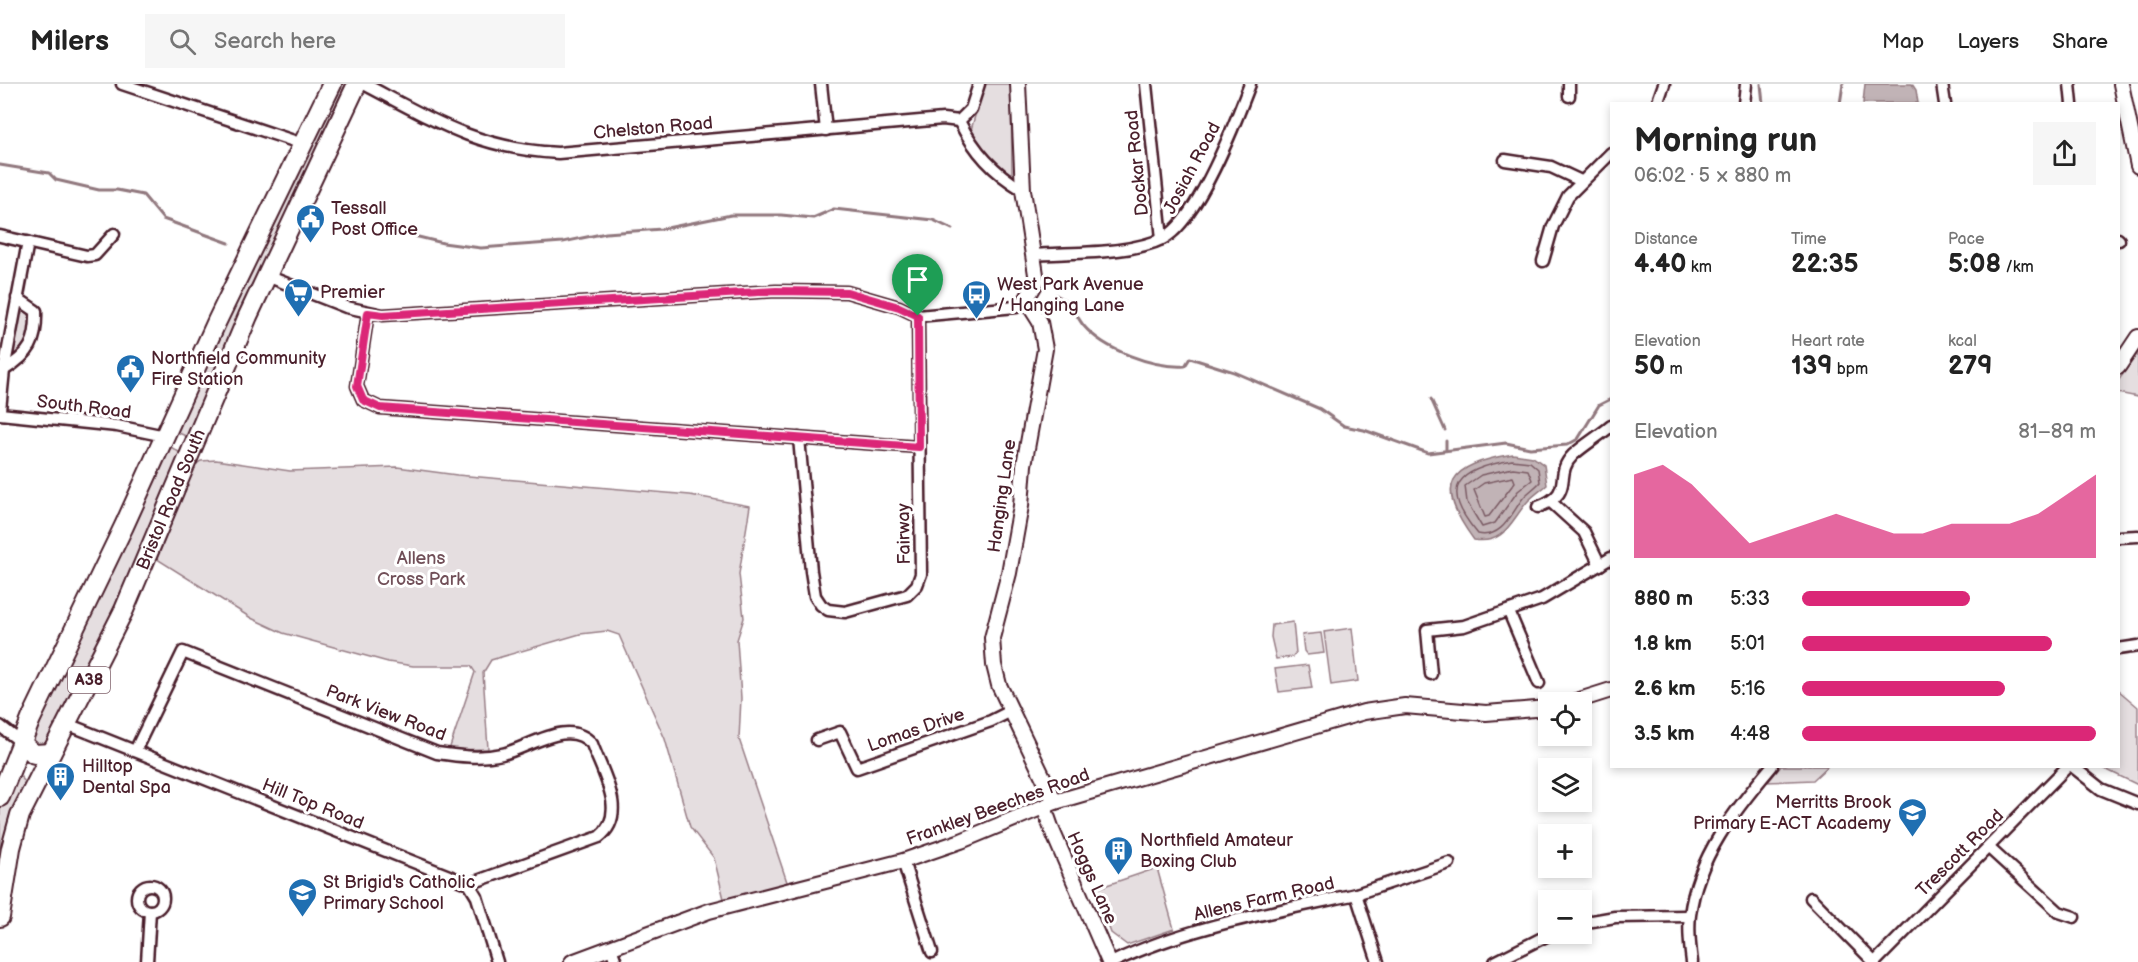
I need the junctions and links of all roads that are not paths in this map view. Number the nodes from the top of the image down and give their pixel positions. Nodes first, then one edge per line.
1 (122, 84) edge
2 (332, 84) edge
3 (357, 84) edge
4 (364, 84) edge
5 (821, 84) edge
6 (979, 84) edge
7 (1018, 84) edge
8 (1146, 84) edge
9 (1250, 84) edge
10 (1569, 84) edge
11 (1664, 84) edge
12 (1746, 84) edge
13 (1942, 84) edge
14 (2070, 84) edge
15 (2121, 84) edge
16 (1569, 96) dead end
17 (1658, 102) edge
18 (1744, 102) edge
19 (1945, 102) edge
20 (2072, 102) edge
21 (959, 121) junction
22 (826, 130) junction
23 (303, 144) junction
24 (1610, 154) edge
25 (1505, 160) dead end
26 (2138, 166) edge
27 (1581, 182) junction
28 (1023, 190) junction
29 (114, 234) dead end
30 (0, 236) edge
31 (1162, 239) junction
32 (28, 242) junction
33 (1033, 255) junction
34 (1543, 261) dead end
35 (267, 276) junction
36 (17, 298) junction
37 (1026, 300) junction
38 (368, 313) junction
39 (918, 316) junction
40 (2138, 338) edge
41 (2120, 364) edge
42 (4, 370) junction
43 (0, 412) edge
44 (1610, 427) edge
45 (165, 435) junction
46 (799, 438) junction
47 (193, 447) junction
48 (919, 447) junction
49 (1551, 502) junction
50 (1539, 507) dead end
51 (2138, 536) edge
52 (2120, 537) edge
53 (1610, 559) edge
54 (1600, 565) junction
55 (1509, 612) junction
56 (2138, 646) edge
57 (2120, 649) edge
58 (1431, 674) dead end
59 (1539, 683) dead end
60 (1610, 690) edge
61 (1592, 696) edge
62 (1538, 709) edge
63 (1011, 711) junction
64 (67, 724) junction
65 (0, 726) edge
66 (818, 740) dead end
67 (21, 742) junction
68 (135, 751) junction
69 (51, 753) junction
70 (1771, 768) edge
71 (2068, 768) edge
72 (2073, 768) edge
73 (10, 770) junction
74 (36, 779) junction
75 (0, 797) edge
76 (1050, 804) junction
77 (2138, 804) edge
78 (1989, 848) junction
79 (903, 861) junction
80 (1449, 862) dead end
81 (469, 884) junction
82 (1356, 894) junction
83 (1811, 898) dead end
84 (150, 911) dead end
85 (1689, 916) junction
86 (2074, 916) dead end
87 (0, 917) edge
88 (1592, 921) edge
89 (1538, 940) edge
90 (611, 948) junction
91 (932, 952) dead end
92 (147, 962) edge
93 (497, 962) edge
94 (572, 962) edge
95 (616, 962) edge
96 (1111, 962) edge
97 (1378, 962) edge
98 (1496, 962) edge
99 (1692, 962) edge
100 (1875, 962) edge

1 - 23 street
2 - 23 highway, Bristol Road South / A38
3 - 35 highway, Bristol Road South / A38
4 - 22 street, Chelston Road
5 - 22 street
6 - 21 street
7 - 28 street
8 - 31 street, Dockar Road
9 - 31 street, Josiah Road
10 - 16 street
11 - 17 street
12 - 18 street
13 - 19 street
14 - 20 street
15 - 26 street
21 - 22 street, Chelston Road
21 - 28 street
23 - 45 highway, Bristol Road South / A38
24 - 27 street
25 - 27 street
27 - 34 street
28 - 33 street
29 - 32 street
30 - 32 street
31 - 33 street, Josiah Road
32 - 36 street
33 - 37 street
35 - 38 street
35 - 47 highway, Bristol Road South / A38
36 - 42 street
36 - 42 street
37 - 39 street
37 - 63 street, Hanging Lane
38 - 39 street
38 - 46 street
39 - 48 street, Fairway
40 - 41 street
42 - 43 street
43 - 45 street, South Road
44 - 49 street
45 - 47 highway
45 - 67 highway, Bristol Road South / A38
46 - 48 street
46 - 48 street, Fairway
47 - 64 highway, Bristol Road South / A38
49 - 50 street
49 - 54 street
51 - 52 street
53 - 54 street
54 - 55 street
55 - 58 street
55 - 59 street
56 - 57 street
60 - 61 street
62 - 76 street, Frankley Beeches Road
63 - 66 street, Lomas Drive
63 - 76 street, Hanging Lane
64 - 68 street, Hill Top Road
64 - 69 highway, Bristol Road South / A38
65 - 67 street
67 - 69 highway
67 - 73 highway, Bristol Road South / A38
68 - 81 street, Hill Top Road
68 - 81 street, Park View Road
69 - 74 highway, Bristol Road South / A38
70 - 85 street
71 - 78 street, Trescott Road
72 - 77 street
73 - 74 highway
73 - 75 highway, Bristol Road South / A38
74 - 87 highway, Bristol Road South / A38
76 - 79 street, Frankley Beeches Road
76 - 96 street, Hoggs Lane
78 - 86 street
78 - 100 street, Trescott Road
79 - 90 street, Frankley Beeches Road
79 - 91 street
80 - 82 street
81 - 93 street
82 - 96 street, Allens Farm Road
82 - 97 street, Allens Farm Road
83 - 100 street
84 - 92 street
85 - 88 street
85 - 99 street
89 - 98 street
90 - 94 street, Frankley Beeches Road
90 - 95 street

